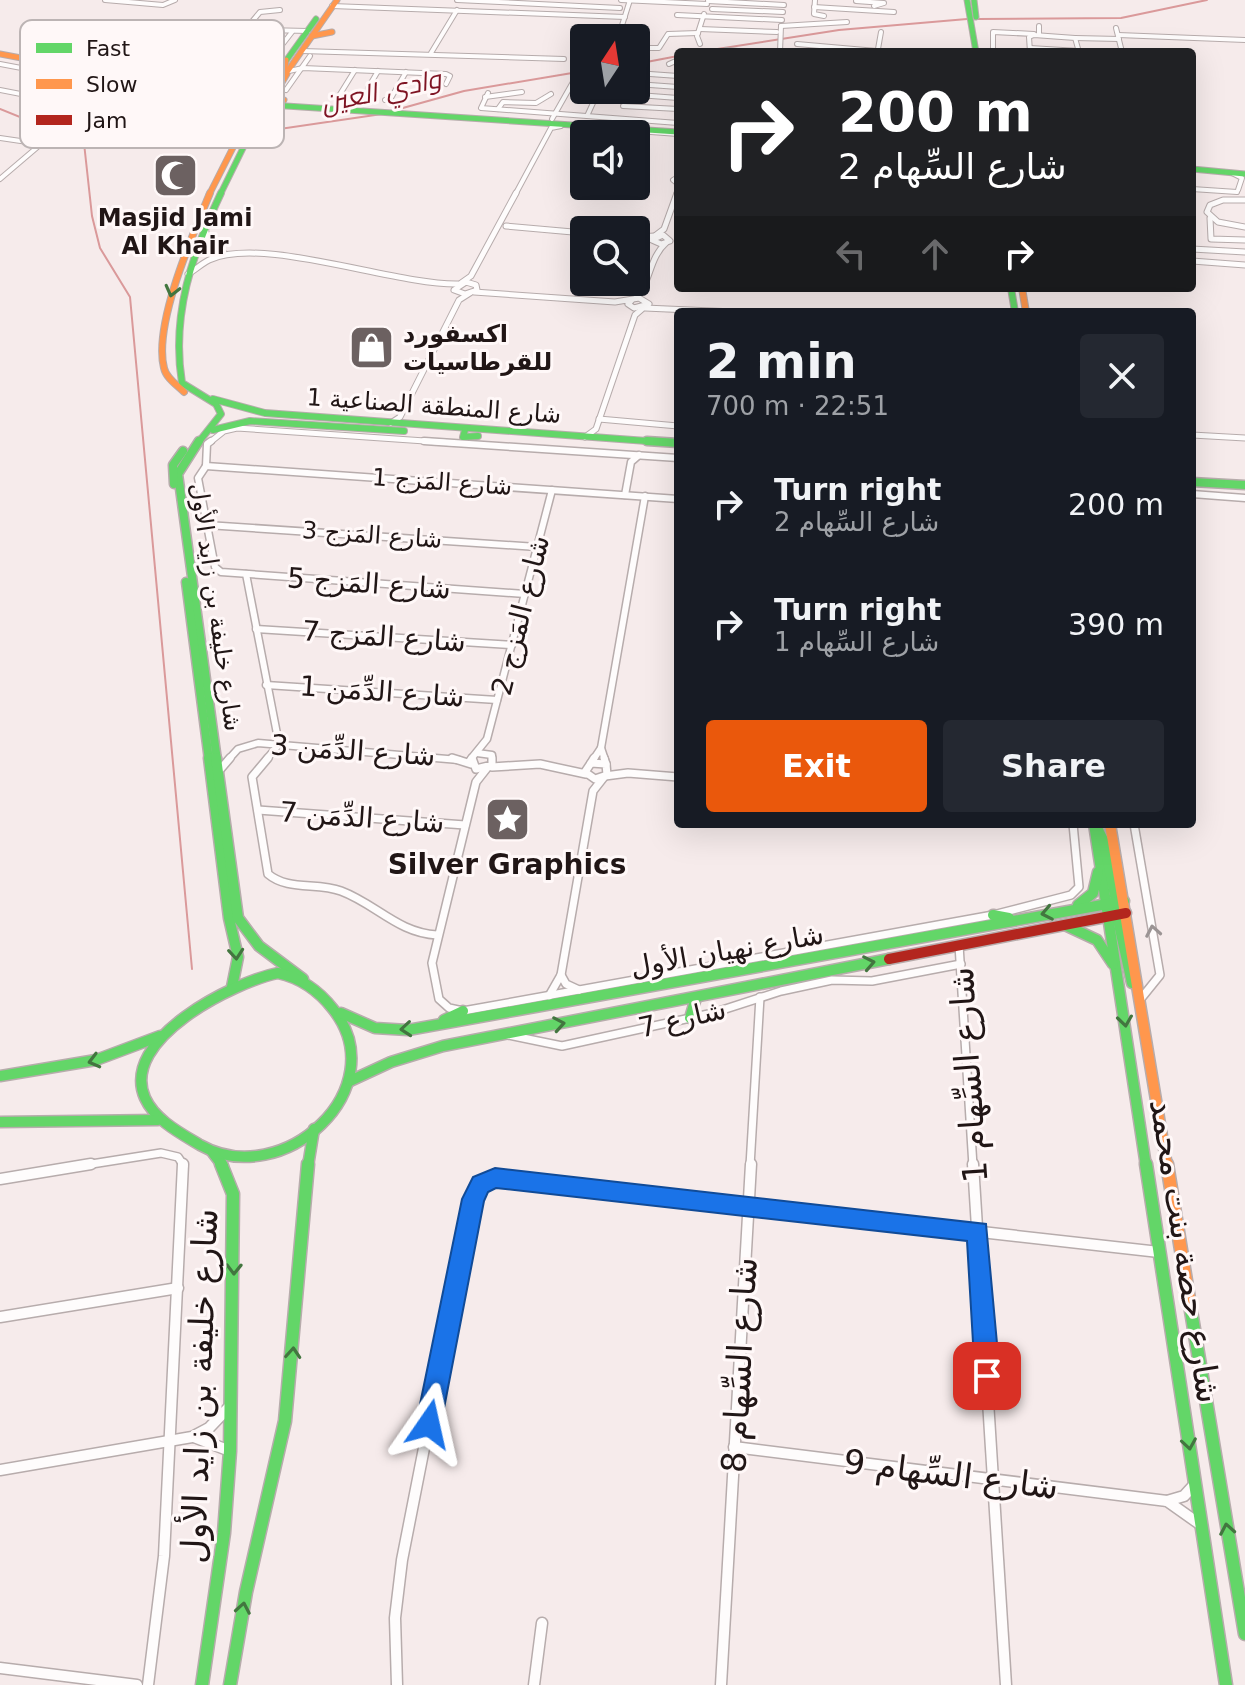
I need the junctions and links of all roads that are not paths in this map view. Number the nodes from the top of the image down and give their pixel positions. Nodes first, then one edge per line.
1 (105, 0) edge
2 (156, 0) edge
3 (175, 0) edge
4 (358, 0) edge
5 (457, 0) edge
6 (478, 0) edge
7 (621, 0) edge
8 (630, 0) edge
9 (815, 0) edge
10 (708, 2) edge
11 (335, 3) edge
12 (784, 3) edge
13 (150, 4) junction
14 (856, 4) edge
15 (878, 4) dead end
16 (971, 4) edge
17 (354, 5) junction
18 (814, 7) junction
19 (620, 8) dead end
20 (712, 9) dead end
21 (280, 10) dead end
22 (457, 10) junction
23 (472, 10) junction
24 (783, 12) junction
25 (894, 12) dead end
26 (677, 15) dead end
27 (704, 16) junction
28 (824, 16) dead end
29 (625, 17) junction
30 (253, 20) edge
31 (782, 20) junction
32 (847, 22) dead end
33 (623, 24) edge
34 (1039, 26) dead end
35 (975, 28) junction
36 (1116, 28) dead end
37 (779, 30) junction
38 (699, 31) junction
39 (284, 32) edge
40 (292, 32) junction
41 (332, 32) dead end
42 (881, 32) dead end
43 (306, 34) junction
44 (1040, 35) junction
45 (1118, 37) junction
46 (1075, 38) junction
47 (1245, 40) edge
48 (700, 44) dead end
49 (797, 44) dead end
50 (284, 48) edge
51 (650, 48) edge
52 (780, 48) edge
53 (862, 48) edge
54 (878, 48) edge
55 (976, 48) edge
56 (981, 48) edge
57 (993, 48) edge
58 (1030, 48) edge
59 (1078, 48) edge
60 (1121, 48) edge
61 (307, 50) junction
62 (431, 53) junction
63 (564, 59) dead end
64 (674, 62) edge
65 (669, 64) dead end
66 (291, 68) junction
67 (355, 70) junction
68 (378, 71) junction
69 (406, 72) junction
70 (284, 73) edge
71 (650, 74) edge
72 (284, 75) edge
73 (674, 76) edge
74 (284, 81) edge
75 (446, 84) dead end
76 (650, 85) edge
77 (570, 87) edge
78 (674, 87) edge
79 (368, 88) dead end
80 (0, 90) edge
81 (286, 90) dead end
82 (522, 92) dead end
83 (20, 94) edge
84 (540, 94) dead end
85 (551, 94) dead end
86 (650, 96) edge
87 (284, 98) tunnel mouth
88 (373, 98) dead end
89 (674, 98) edge
90 (385, 100) dead end
91 (284, 103) tunnel mouth
92 (527, 103) junction
93 (534, 103) junction
94 (284, 104) tunnel mouth
95 (326, 104) junction
96 (593, 104) edge
97 (284, 106) tunnel mouth
98 (623, 106) dead end
99 (354, 108) junction
100 (498, 109) junction
101 (674, 109) edge
102 (284, 110) tunnel mouth
103 (316, 111) junction
104 (521, 111) junction
105 (423, 112) junction
106 (587, 116) junction
107 (489, 118) junction
108 (551, 121) junction
109 (570, 124) edge
110 (562, 126) junction
111 (570, 126) edge
112 (674, 129) edge
113 (674, 129) edge
114 (674, 129) edge
115 (674, 129) edge
116 (650, 130) edge
117 (0, 138) edge
118 (20, 141) edge
119 (36, 148) edge
120 (238, 148) edge
121 (238, 148) edge
122 (1196, 167) edge
123 (1196, 168) edge
124 (1244, 178) edge
125 (0, 179) edge
126 (1196, 188) edge
127 (1242, 192) edge
128 (674, 193) edge
129 (1244, 200) edge
130 (1210, 218) junction
131 (1220, 223) junction
132 (205, 226) junction
133 (506, 226) dead end
134 (1212, 226) junction
135 (1245, 227) edge
136 (664, 229) junction
137 (570, 232) edge
138 (650, 238) edge
139 (654, 238) junction
140 (668, 240) junction
141 (674, 240) edge
142 (1244, 246) edge
143 (657, 249) junction
144 (1196, 249) edge
145 (234, 255) junction
146 (1196, 261) edge
147 (1245, 265) edge
148 (650, 270) edge
149 (187, 276) junction
150 (471, 276) junction
151 (460, 283) junction
152 (475, 284) junction
153 (441, 286) junction
154 (490, 290) junction
155 (455, 291) junction
156 (472, 293) junction
157 (639, 296) edge
158 (644, 296) edge
159 (459, 300) junction
160 (631, 303) junction
161 (646, 304) junction
162 (685, 308) edge
163 (635, 315) junction
164 (179, 318) junction
165 (165, 324) junction
166 (191, 391) junction
167 (599, 419) junction
168 (396, 420) junction
169 (674, 426) edge
170 (327, 429) junction
171 (596, 429) junction
172 (210, 432) junction
173 (463, 432) junction
174 (1196, 435) edge
175 (605, 438) junction
176 (1245, 438) edge
177 (574, 444) junction
178 (674, 445) edge
179 (674, 445) edge
180 (621, 454) junction
181 (639, 455) junction
182 (674, 458) edge
183 (631, 462) junction
184 (206, 466) junction
185 (1196, 476) edge
186 (1245, 479) edge
187 (1196, 482) edge
188 (1245, 485) edge
189 (552, 490) junction
190 (1196, 494) edge
191 (625, 495) junction
192 (645, 496) junction
193 (1245, 498) edge
194 (674, 499) edge
195 (207, 525) junction
196 (537, 547) junction
197 (246, 574) junction
198 (262, 575) junction
199 (249, 587) junction
200 (525, 594) junction
201 (256, 629) junction
202 (512, 645) junction
203 (266, 685) junction
204 (497, 700) junction
205 (487, 739) junction
206 (258, 743) junction
207 (279, 744) junction
208 (292, 745) junction
209 (601, 748) junction
210 (476, 754) junction
211 (492, 756) junction
212 (271, 757) junction
213 (452, 758) junction
214 (512, 763) junction
215 (590, 763) junction
216 (471, 764) junction
217 (606, 765) junction
218 (488, 768) junction
219 (567, 768) junction
220 (218, 772) junction
221 (628, 773) junction
222 (586, 775) junction
223 (605, 777) junction
224 (674, 777) edge
225 (476, 782) junction
226 (593, 791) junction
227 (258, 810) junction
228 (465, 825) junction
229 (1073, 828) edge
230 (1094, 828) edge
231 (1096, 828) edge
232 (1110, 828) edge
233 (1135, 828) edge
234 (1100, 865) junction
235 (1115, 902) junction
236 (1072, 909) junction
237 (1117, 914) junction
238 (993, 915) junction
239 (1017, 919) junction
240 (1061, 924) junction
241 (437, 935) junction
242 (959, 945) junction
243 (961, 964) junction
244 (561, 975) junction
245 (1119, 977) junction
246 (303, 979) junction
247 (232, 987) junction
248 (580, 990) junction
249 (549, 996) junction
250 (760, 997) junction
251 (696, 998) junction
252 (1139, 1001) junction
253 (463, 1011) junction
254 (341, 1013) junction
255 (690, 1018) junction
256 (431, 1026) junction
257 (167, 1033) junction
258 (502, 1034) junction
259 (0, 1076) edge
260 (350, 1081) junction
261 (158, 1120) junction
262 (0, 1122) edge
263 (314, 1129) junction
264 (203, 1146) junction
265 (0, 1179) edge
266 (748, 1206) junction
267 (978, 1232) junction
268 (1159, 1252) junction
269 (178, 1288) junction
270 (0, 1317) edge
271 (232, 1405) junction
272 (192, 1437) junction
273 (170, 1441) junction
274 (734, 1447) junction
275 (230, 1451) junction
276 (0, 1470) edge
277 (993, 1479) junction
278 (1195, 1484) junction
279 (1167, 1501) junction
280 (1202, 1526) junction
281 (542, 1623) dead end
282 (1245, 1634) edge
283 (0, 1668) edge
284 (137, 1685) edge
285 (148, 1685) edge
286 (202, 1685) edge
287 (230, 1685) edge
288 (397, 1685) edge
289 (534, 1685) edge
290 (721, 1685) edge
291 (1006, 1685) edge
292 (1226, 1685) edge

1 - 13 street
2 - 13 street
3 - 13 street
4 - 17 street
5 - 6 street
6 - 19 street
6 - 23 street
7 - 8 street
8 - 10 street
8 - 29 street
9 - 18 street
10 - 12 street
10 - 27 street
11 - 17 street
11 - 43 main road
12 - 24 street
14 - 15 street
14 - 18 street
14 - 25 street
16 - 35 main road
17 - 22 street
18 - 28 street
20 - 24 street
21 - 30 street
22 - 23 street
22 - 62 street
23 - 29 street
24 - 31 street
26 - 27 street
27 - 31 street
27 - 38 street
29 - 33 street
31 - 37 street
32 - 37 street
34 - 44 street
35 - 55 main road
35 - 56 main road
36 - 45 street
37 - 38 street
37 - 52 street
38 - 48 street
38 - 51 street
39 - 40 street
40 - 43 street
40 - 50 street
41 - 43 main road
42 - 54 street
43 - 61 main road
43 - 66 main road
44 - 46 street
44 - 57 street
44 - 58 street
45 - 46 street
45 - 47 street
45 - 60 street
46 - 59 street
49 - 53 street
61 - 62 street
61 - 66 main road
62 - 63 street
64 - 65 street
66 - 67 street
66 - 70 main road
66 - 72 main road
66 - 74 main road
66 - 81 street
67 - 68 street
67 - 88 street
68 - 69 street
68 - 79 street
69 - 75 street
69 - 90 street
71 - 73 street
76 - 78 street
77 - 108 street
80 - 83 street
82 - 100 street
84 - 93 street
85 - 93 street
86 - 89 street
87 - 95 main road
91 - 95 main road
92 - 93 street
92 - 100 street
92 - 104 street
94 - 99 main road
95 - 99 main road
96 - 106 street
97 - 103 main road
98 - 101 street
99 - 103 main road
99 - 105 main road
100 - 104 street
102 - 103 main road
104 - 108 street
105 - 107 main road
105 - 108 main road
106 - 108 street
106 - 113 street
107 - 108 street
107 - 109 main road
108 - 110 street
108 - 112 main road
108 - 150 street
110 - 111 main road
110 - 114 street
115 - 116 main road
117 - 118 street
119 - 125 street
120 - 132 main road, شارع خليفة بن زايد الأول
121 -> 165 main road, شارع خليفة بن زايد الأول
122 - 124 main road
123 - 124 main road
124 - 127 street
126 - 127 street
127 - 129 street
128 - 136 street
129 - 130 street
130 - 131 street
130 - 134 street
131 - 134 street
131 - 135 street
132 - 145 street
132 - 149 main road, شارع خليفة بن زايد الأول
133 - 137 street
134 - 142 street
136 - 139 street
136 - 140 street
138 - 139 street
139 - 140 street
139 - 143 street
140 - 141 street
140 - 143 street
142 - 144 street
143 - 148 street
145 - 149 street
145 - 153 street
146 - 147 street
149 - 164 main road, شارع خليفة بن زايد الأول
150 - 151 street
150 - 152 street
151 - 152 street
151 - 153 street
151 - 155 street
152 - 154 street
152 - 156 street
153 - 155 street
154 - 156 street
154 - 160 street
155 - 156 street
155 - 159 street
156 - 159 street
157 - 160 street
158 - 161 street
159 - 168 street
160 - 161 street
160 - 161 street
160 - 163 street
161 - 162 street
161 - 163 street
163 - 167 street
164 - 165 main road
164 - 166 main road, شارع خليفة بن زايد الأول
165 -> 247 main road, شارع خليفة بن زايد الأول
166 - 168 main road, شارع المنطقة الصناعية 1
166 - 172 main road
167 - 169 street
167 - 171 street
168 - 173 main road, شارع المنطقة الصناعية 1
170 - 172 main road, شارع المنطقة الصناعية 1
170 - 173 main road, شارع المنطقة الصناعية 1
170 - 177 street
170 - 184 street
171 - 175 street
171 - 177 street
172 - 220 main road, شارع خليفة بن زايد الأول
173 - 177 main road, شارع المنطقة الصناعية 1
173 - 177 main road, شارع المنطقة الصناعية 1
174 - 176 street
175 - 177 main road, شارع المنطقة الصناعية 1
175 - 179 main road, شارع المنطقة الصناعية 1
177 - 178 main road, شارع المنطقة الصناعية 1
177 - 180 street
180 - 181 street
180 - 183 street
181 - 182 street
181 - 183 street
183 - 191 street
184 - 189 street, شارع المَزج 1
184 - 195 street
185 - 186 main road
187 - 188 main road
189 - 191 street, شارع المَزج 1
189 - 196 street, شارع المَزج 2
190 - 193 street
191 - 192 street, شارع المَزج 1
192 - 194 street, شارع المَزج 1
192 - 209 street
195 - 196 street, شارع المَزج 3
195 - 197 street, شارع المَزج 5
196 - 200 street, شارع المَزج 2
197 - 198 street, شارع المَزج 5
197 - 199 street
198 - 199 street
198 - 200 street, شارع المَزج 5
199 - 201 street
200 - 202 street, شارع المَزج 2
201 - 202 street, شارع المَزج 7
201 - 203 street
202 - 204 street, شارع المَزج 2
203 - 204 street, شارع الدِّمَن 1
203 - 207 street
204 - 205 street, شارع المَزج 2
205 - 210 street, شارع المَزج 2
205 - 211 street
206 - 207 street, شارع الدِّمَن 3
206 - 212 street
206 - 220 street, شارع الدِّمَن 3
207 - 208 street, شارع الدِّمَن 3
207 - 212 street
208 - 212 street
208 - 213 street, شارع الدِّمَن 3
209 - 215 street
209 - 217 street
210 - 211 street, شارع الدِّمَن 3
210 - 213 street, شارع الدِّمَن 3
210 - 216 street, شارع المَزج 2
211 - 214 street
211 - 218 street
212 - 227 street
213 - 216 street, شارع الدِّمَن 3
214 - 218 street
214 - 219 street
215 - 217 street
215 - 219 street
215 - 222 street
216 - 218 street, شارع الدِّمَن 3
216 - 225 street
217 - 221 street
217 - 223 street
218 - 225 street
219 - 222 street
220 - 246 main road, شارع خليفة بن زايد الأول
221 - 223 street
221 - 224 street
222 - 223 street
222 - 226 street
223 - 226 street
225 - 228 street
226 - 244 street
227 - 228 street, شارع الدِّمَن 7
227 - 241 street
228 - 241 street
229 - 238 street
230 - 234 main road, شارع حصة بنت محمد
231 - 235 main road
232 - 235 main road, شارع حصة بنت محمد
252 -> 233 street
234 - 235 main road, شارع حصة بنت محمد
234 - 236 main road
235 - 236 main road, شارع نهيان الأول
235 - 237 main road, شارع حصة بنت محمد
235 - 237 main road, شارع حصة بنت محمد
236 -> 239 main road, شارع نهيان الأول
237 - 240 main road, شارع نهيان الأول
237 - 245 main road, شارع حصة بنت محمد
237 - 252 main road, شارع حصة بنت محمد
238 - 239 main road
238 - 248 street
239 - 256 main road, شارع نهيان الأول
240 - 242 main road, شارع نهيان الأول
240 - 245 main road
241 - 253 street
242 - 243 street, شارع السِّهام 1
251 -> 242 main road, شارع نهيان الأول
243 - 250 street, شارع 7
243 - 267 street, شارع السِّهام 1
244 - 248 street
244 - 249 street
245 -> 268 main road, شارع حصة بنت محمد
246 - 247 main road
246 - 254 main road
247 - 257 main road
248 - 249 street
249 - 253 street
250 - 255 street, شارع 7
250 - 266 street, شارع السِّهام 8
251 - 255 main road
258 -> 251 main road, شارع نهيان الأول
282 -> 252 main road, شارع حصة بنت محمد
253 - 256 main road
256 -> 254 main road, شارع نهيان الأول
254 - 260 main road
255 - 258 street, شارع 7
257 -> 259 main road
257 - 261 main road
258 - 260 main road, شارع نهيان الأول
260 - 263 main road
261 - 262 main road
261 - 264 main road
263 - 264 main road
287 -> 263 main road, شارع خليفة بن زايد الأول
264 -> 271 main road, شارع خليفة بن زايد الأول
265 - 269 street
266 - 267 street
266 - 274 street, شارع السِّهام 8
266 - 288 street
267 - 268 street
267 - 277 street, شارع السِّهام 1
268 -> 278 main road, شارع حصة بنت محمد
269 - 270 street
269 - 273 street
271 - 272 street
271 - 275 main road, شارع خليفة بن زايد الأول
272 - 273 street
272 - 275 street
273 - 276 street
273 - 285 street
274 - 277 street, شارع السِّهام 9
274 - 290 street, شارع السِّهام 8
275 - 286 main road, شارع خليفة بن زايد الأول
277 - 279 street, شارع السِّهام 9
277 - 291 street, شارع السِّهام 1
278 - 279 street
278 - 280 main road, شارع حصة بنت محمد
279 - 280 street, شارع السِّهام 9
280 - 292 main road, شارع حصة بنت محمد
281 - 289 street
283 - 284 street

